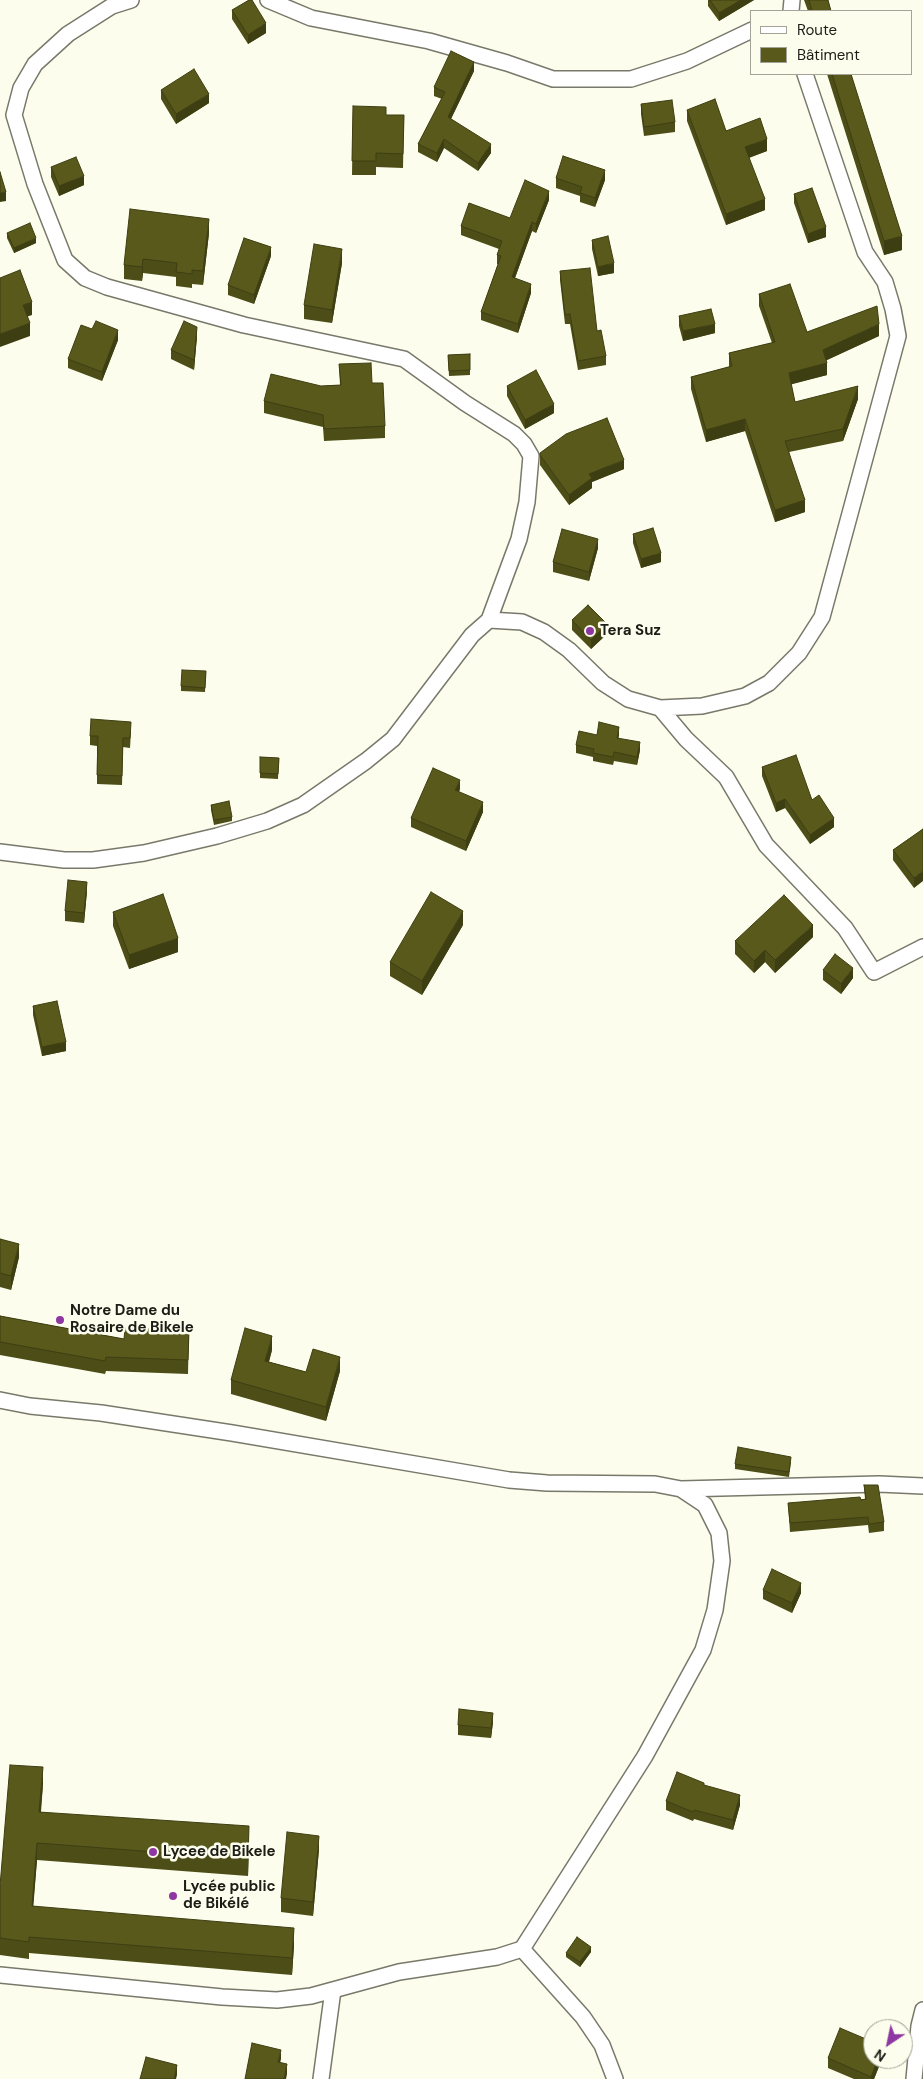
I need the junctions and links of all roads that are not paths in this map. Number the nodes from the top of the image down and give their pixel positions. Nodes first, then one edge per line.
1 (131, 0) edge
2 (268, 0) edge
3 (750, 31) edge
4 (805, 75) edge
5 (489, 620) junction
6 (660, 708) junction
7 (0, 852) edge
8 (923, 947) edge
9 (0, 1400) edge
10 (923, 1486) edge
11 (681, 1489) junction
12 (522, 1949) junction
13 (0, 1975) edge
14 (333, 1990) junction
15 (923, 2010) edge
16 (321, 2079) edge
17 (615, 2079) edge
18 (914, 2079) edge

1 - 5 street
2 - 3 street
4 - 6 street
5 - 6 street
5 - 7 street
6 - 8 street
9 - 11 street
10 - 11 street
11 - 12 street
12 - 14 street
12 - 17 street
13 - 14 street
14 - 16 street
15 - 18 street

